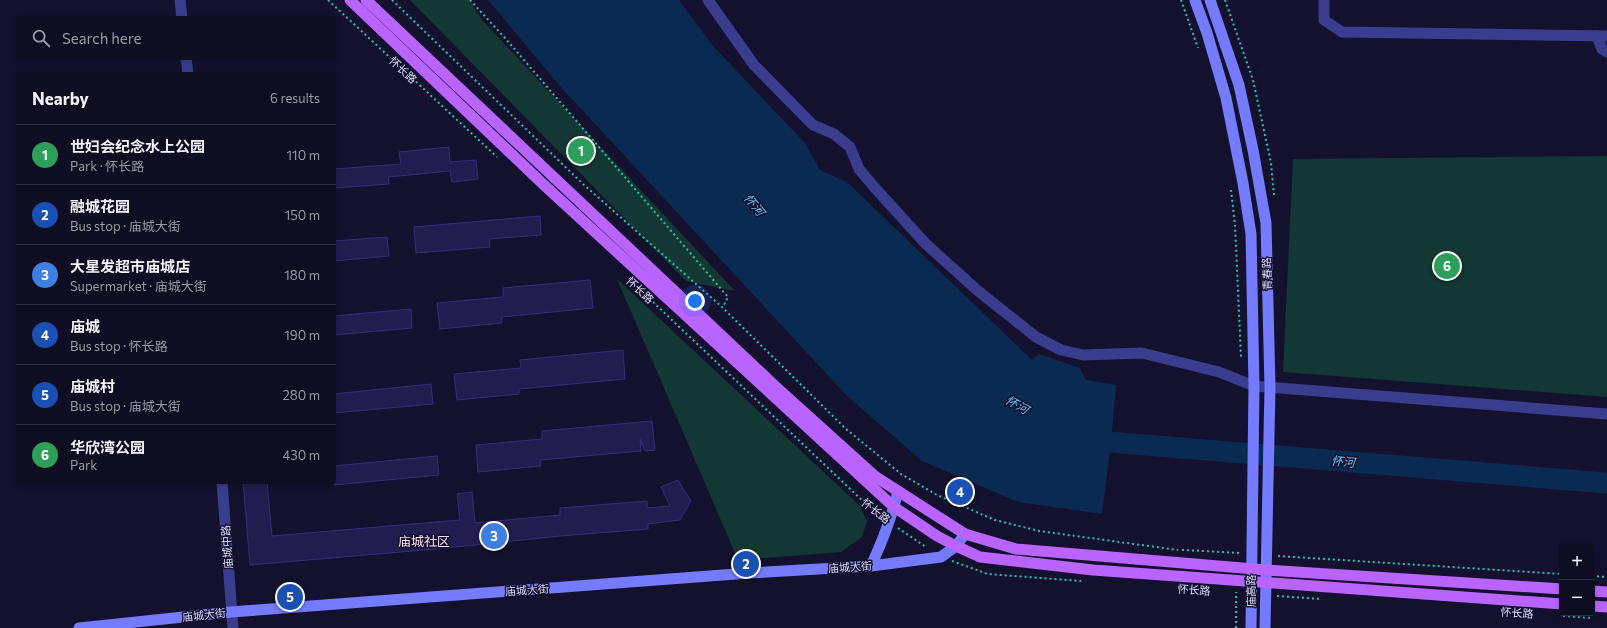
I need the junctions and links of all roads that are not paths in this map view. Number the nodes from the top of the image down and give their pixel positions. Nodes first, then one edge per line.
1 (180, 0) edge
2 (350, 0) edge
3 (366, 0) edge
4 (708, 0) edge
5 (1195, 0) edge
6 (1210, 0) edge
7 (1324, 0) edge
8 (182, 16) edge
9 (1602, 36) edge
10 (1607, 52) edge
11 (186, 60) edge
12 (188, 72) edge
13 (1254, 386) junction
14 (1270, 387) junction
15 (1607, 414) edge
16 (222, 484) edge
17 (898, 492) junction
18 (894, 507) junction
19 (965, 534) junction
20 (956, 546) junction
21 (1251, 554) joint
22 (1267, 555) joint
23 (871, 566) junction
24 (1251, 569) junction
25 (1266, 570) junction
26 (1250, 581) junction
27 (1266, 582) junction
28 (1559, 589) edge
29 (1595, 591) edge
30 (1607, 592) edge
31 (1559, 604) edge
32 (1595, 606) edge
33 (1607, 607) edge
34 (231, 612) junction
35 (79, 628) edge
36 (232, 628) edge
37 (1251, 628) edge
38 (1265, 628) edge

1 - 8 street
2 - 18 main road, 怀长路
3 - 17 main road, 怀长路
4 - 13 street
5 - 13 main road, 青春路
6 - 14 main road, 青春路
7 - 9 street
9 - 10 street
11 - 12 street
13 - 14 street
13 - 21 main road, 青春路
14 - 15 street
14 - 22 main road, 青春路
16 - 34 street, 庙城中路
17 - 18 main road
17 - 19 main road, 怀长路
18 - 20 main road, 怀长路
18 - 23 main road
19 - 20 main road, 庙城大街
19 - 24 main road, 怀长路
20 - 23 main road, 庙城大街
20 - 26 main road, 怀长路
21 - 24 main road, 庙高路
22 - 25 main road, 庙高路
23 - 34 main road, 庙城大街
24 - 25 main road, 怀长路
24 - 26 main road, 庙高路
25 - 27 main road, 庙高路
25 - 28 main road, 怀长路
26 - 27 main road, 怀长路
26 - 37 main road, 庙高路
27 - 31 main road, 怀长路
27 - 38 main road, 庙高路
29 - 30 main road
32 - 33 main road
34 - 35 main road, 庙城大街
34 - 36 street

